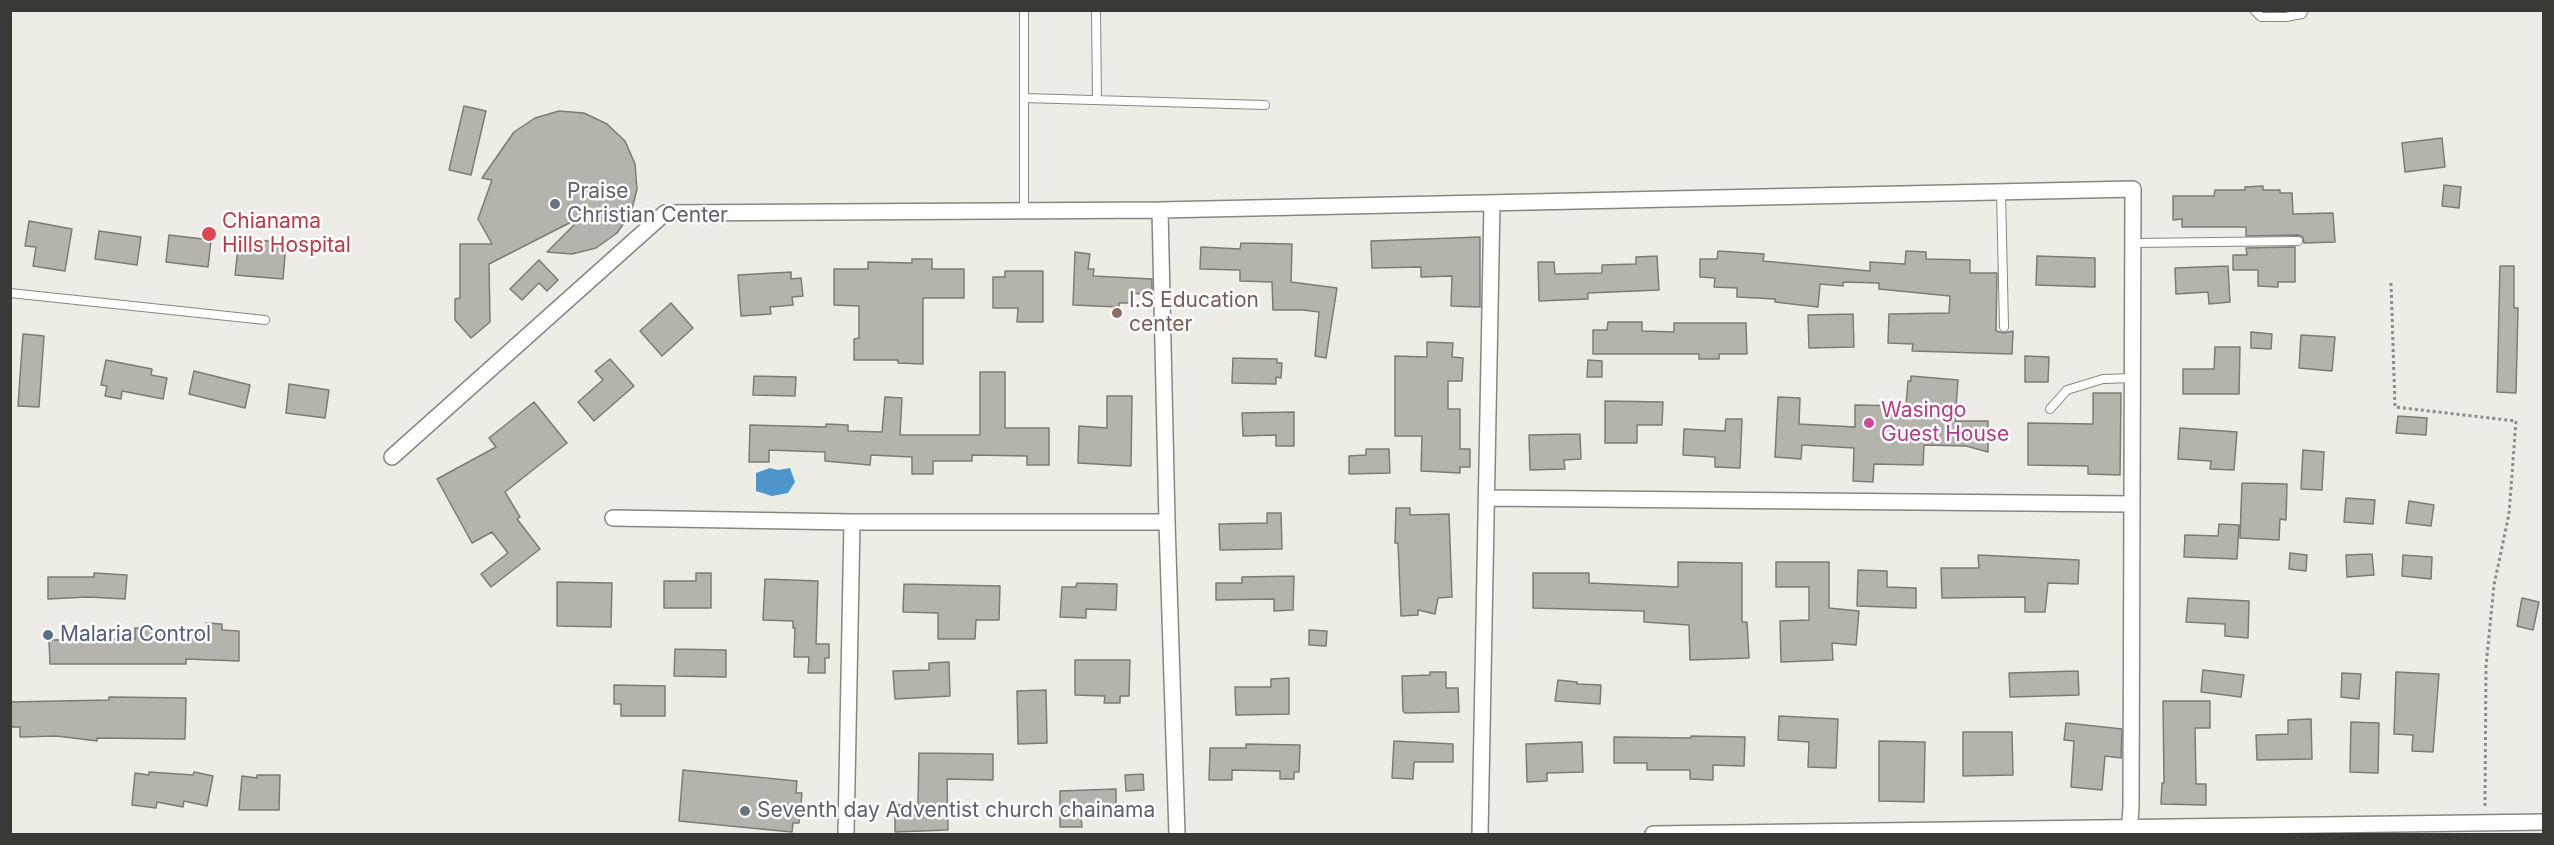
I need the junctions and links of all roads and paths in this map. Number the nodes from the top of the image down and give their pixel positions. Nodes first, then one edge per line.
1 (1024, 10) edge
2 (1096, 10) edge
3 (2254, 10) edge
4 (2304, 10) edge
5 (1024, 99) junction
6 (1097, 100) junction
7 (1265, 105) dead end
8 (2001, 192) junction
9 (1492, 203) junction
10 (1024, 210) junction
11 (1160, 210) junction
12 (2298, 241) dead end
13 (2133, 243) junction
14 (2391, 283) dead end
15 (10, 293) edge
16 (265, 320) dead end
17 (2004, 327) dead end
18 (2133, 378) junction
19 (2050, 410) dead end
20 (392, 457) dead end
21 (1486, 498) junction
22 (2132, 504) junction
23 (613, 518) dead end
24 (852, 522) junction
25 (1167, 522) junction
26 (2544, 822) edge
27 (2485, 823) junction
28 (2359, 830) edge
29 (2129, 831) edge
30 (1885, 833) edge
31 (846, 834) edge
32 (1177, 834) edge
33 (1480, 834) edge
34 (1653, 834) edge

1 - 5 lane
2 - 6 lane
3 - 4 lane
5 - 6 lane
5 - 10 lane
6 - 7 lane
8 - 9 street
8 - 13 street
8 - 17 lane
9 - 11 street
9 - 21 street
10 - 11 street
10 - 20 street
11 - 25 street
12 - 13 lane
13 - 18 street
14 - 27 path
15 - 16 lane
18 - 19 lane
18 - 22 street
21 - 22 street
21 - 33 street
22 - 29 street
23 - 24 street
24 - 25 street
24 - 31 street
25 - 32 street
26 - 27 street
27 - 28 street
28 - 29 street
29 - 30 street
30 - 34 street

